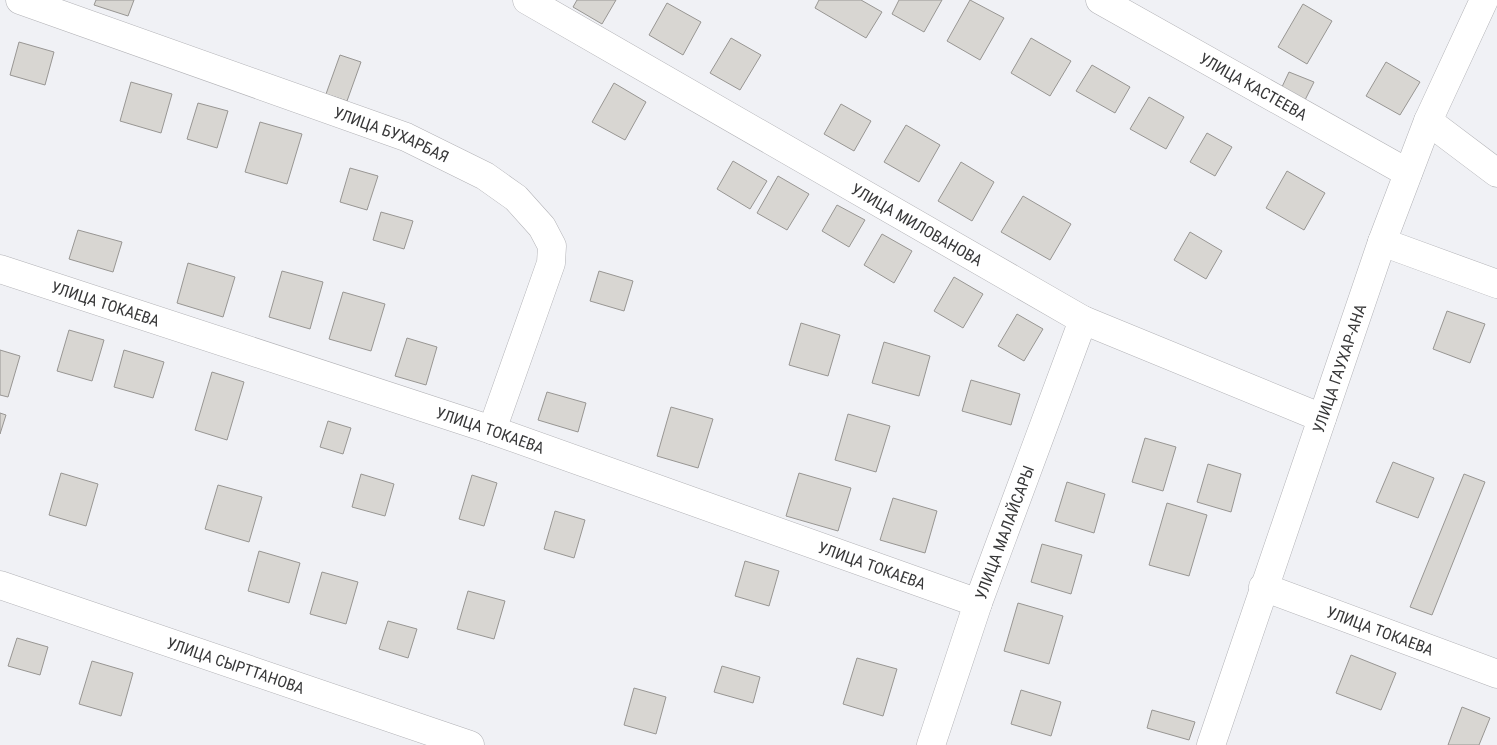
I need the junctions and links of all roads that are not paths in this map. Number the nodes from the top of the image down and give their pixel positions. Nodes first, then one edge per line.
1 (20, 0) edge
2 (528, 0) edge
3 (1100, 0) edge
4 (1484, 0) edge
5 (1428, 121) junction
6 (1497, 172) edge
7 (1408, 173) junction
8 (1382, 242) junction
9 (0, 270) edge
10 (1497, 284) edge
11 (1083, 320) junction
12 (1322, 418) junction
13 (492, 430) junction
14 (0, 585) edge
15 (1263, 587) junction
16 (978, 603) junction
17 (1497, 674) edge
18 (470, 745) edge
19 (931, 745) edge
20 (1211, 745) edge

1 - 13 street, УЛИЦА БУХАРБАЯ
2 - 11 street, УЛИЦА МИЛОВАНОВА
3 - 7 street, УЛИЦА КАСТЕЕВА
4 - 5 street, УЛИЦА ГАУХАР-АНА
5 - 6 street
5 - 7 street, УЛИЦА ГАУХАР-АНА
7 - 8 street, УЛИЦА ГАУХАР-АНА
8 - 10 street
8 - 12 street, УЛИЦА ГАУХАР-АНА
9 - 13 street, УЛИЦА ТОКАЕВА
11 - 12 street, УЛИЦА МИЛОВАНОВА
11 - 16 street, УЛИЦА МАЛАЙСАРЫ
12 - 15 street, УЛИЦА ГАУХАР-АНА
13 - 16 street, УЛИЦА ТОКАЕВА
14 - 18 street, УЛИЦА СЫРТТАНОВА
15 - 17 street, УЛИЦА ТОКАЕВА
15 - 20 street, УЛИЦА ГАУХАР-АНА
16 - 19 street, УЛИЦА МАЛАЙСАРЫ

